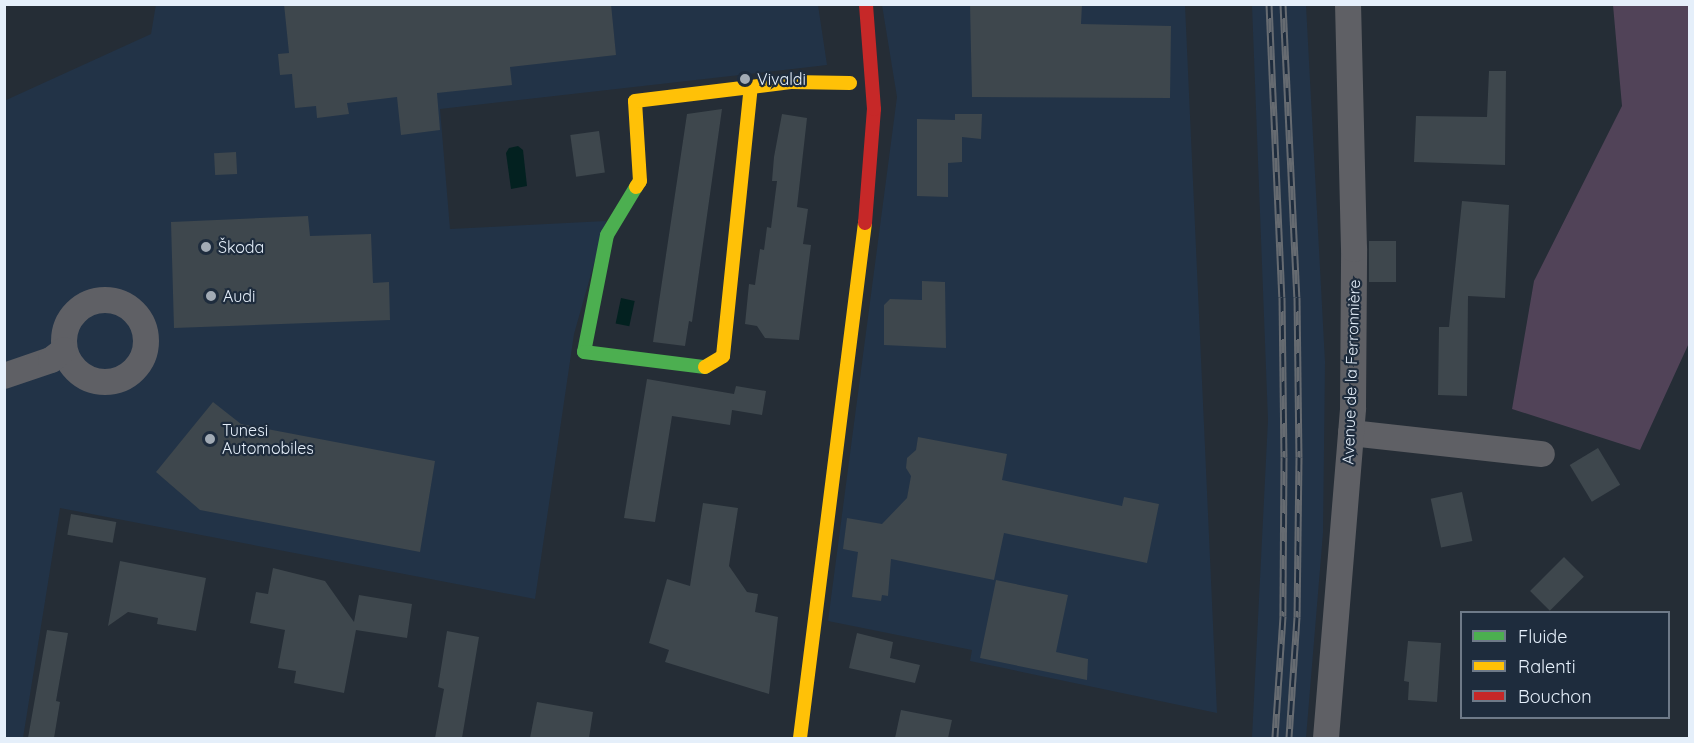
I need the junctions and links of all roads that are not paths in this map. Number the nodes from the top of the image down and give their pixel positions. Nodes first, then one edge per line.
1 (866, 4) edge
2 (1348, 4) edge
3 (850, 83) dead end
4 (751, 87) junction
5 (64, 350) dead end
6 (4, 376) edge
7 (1351, 433) junction
8 (1542, 454) dead end
9 (800, 738) edge
10 (1326, 738) edge

1 - 9 street
2 - 7 street, Avenue de la Ferronnière
3 - 4 street
4 - 4 street
5 - 6 street
7 - 8 street
7 - 10 street, Avenue de la Ferronnière

